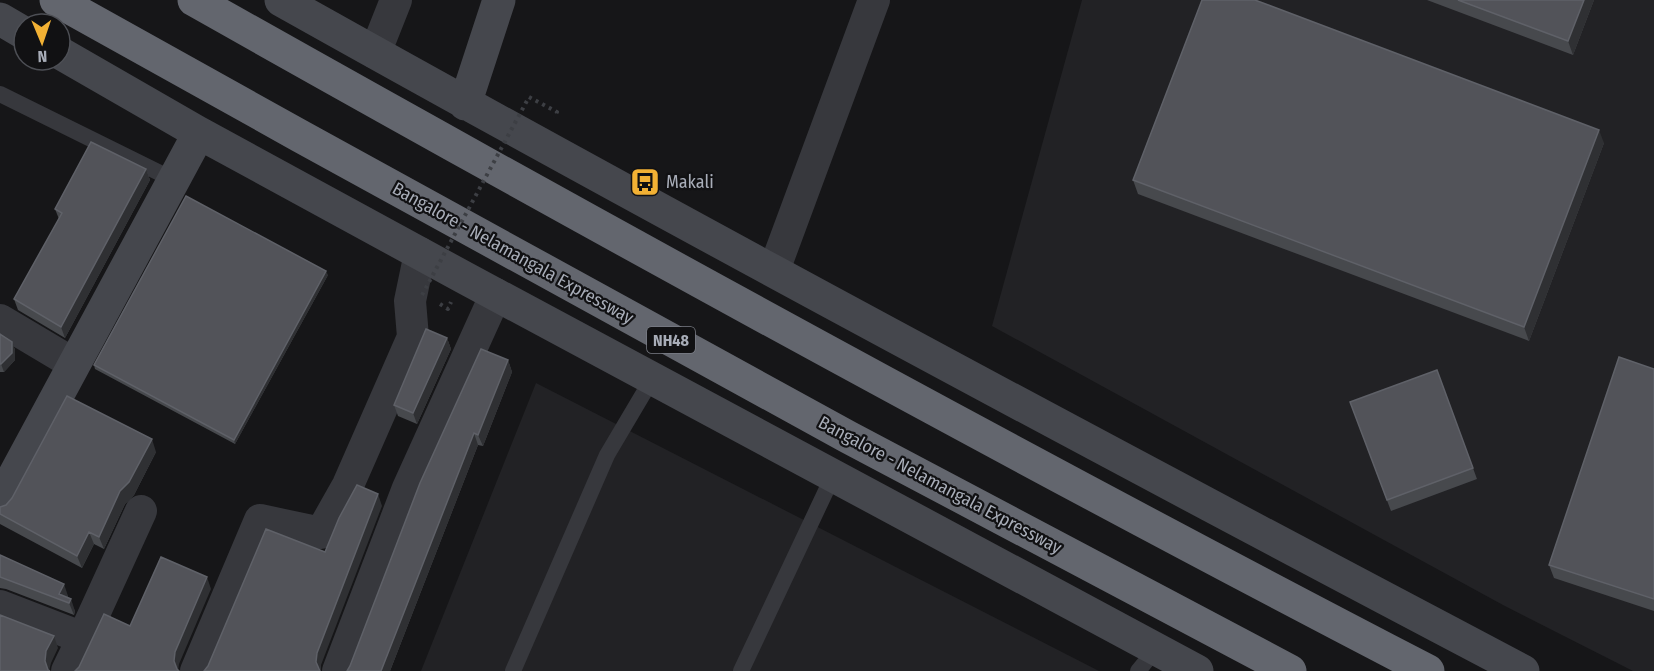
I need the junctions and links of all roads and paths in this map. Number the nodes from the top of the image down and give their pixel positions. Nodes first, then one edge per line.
1 (56, 0) edge
2 (194, 0) edge
3 (281, 0) edge
4 (396, 0) edge
5 (499, 0) edge
6 (874, 0) edge
7 (375, 53) junction
8 (72, 60) edge
9 (0, 94) edge
10 (465, 104) junction
11 (557, 112) dead end
12 (200, 133) junction
13 (174, 180) junction
14 (420, 253) junction
15 (774, 270) junction
16 (496, 294) junction
17 (422, 295) dead end
18 (0, 320) edge
19 (74, 364) junction
20 (652, 379) junction
21 (833, 476) junction
22 (0, 502) edge
23 (141, 511) dead end
24 (0, 606) edge
25 (83, 638) junction
26 (1147, 660) edge
27 (67, 671) edge
28 (196, 671) edge
29 (338, 671) edge
30 (513, 671) edge
31 (741, 671) edge
32 (1197, 671) edge
33 (1290, 671) edge
34 (1428, 671) edge
35 (1523, 671) edge

1 - 33 highway, Bangalore - Nelamangala Expressway / NH48
2 - 34 highway
3 - 7 street
4 - 7 street
5 - 10 street
6 - 15 street
7 - 10 street
8 - 12 street
9 - 13 lane
10 - 15 street
11 - 17 path, bridge
12 - 13 street
12 - 14 street
13 - 19 street
14 - 16 street
14 - 28 street
15 - 35 street
16 - 20 street
16 - 29 street
18 - 19 street
19 - 22 street
20 - 21 street
20 - 30 lane
21 - 26 street
21 - 31 lane
23 - 25 street
24 - 25 street
25 - 27 street
26 - 32 street

